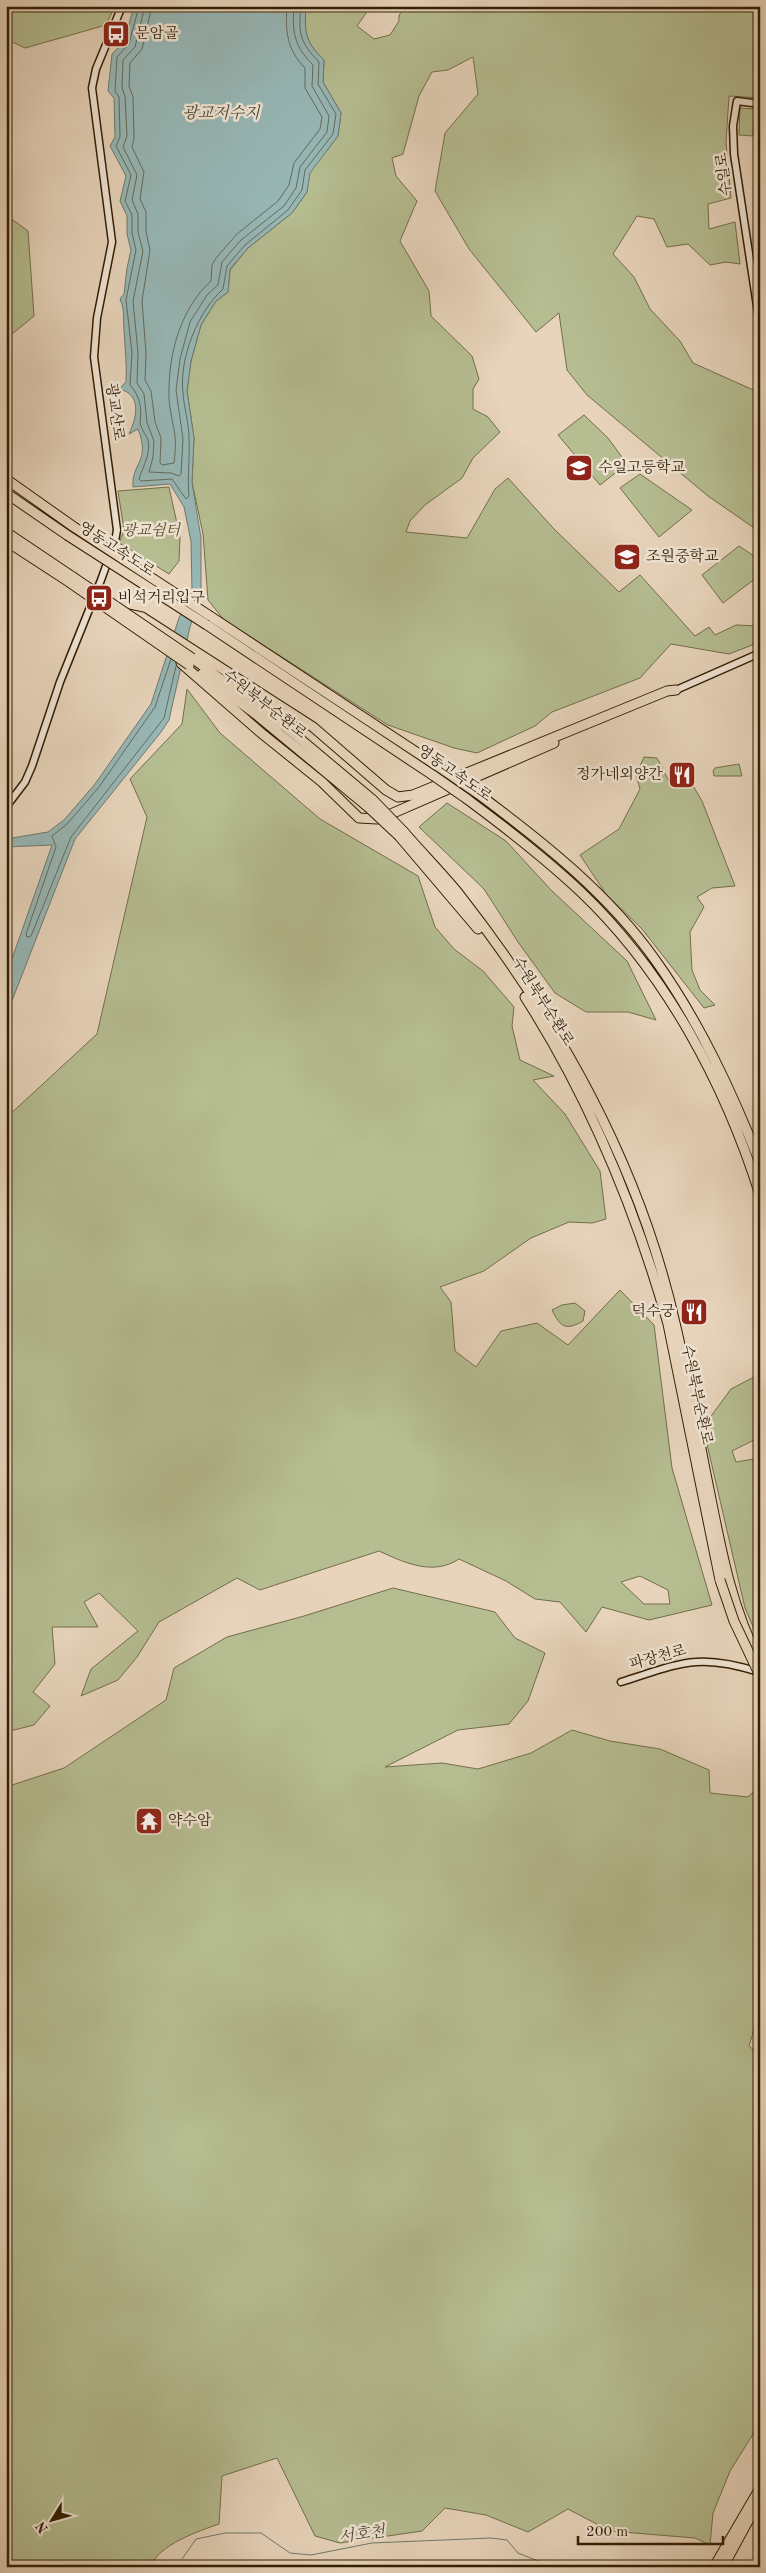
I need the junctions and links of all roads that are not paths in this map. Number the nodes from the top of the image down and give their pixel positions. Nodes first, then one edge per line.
1 (122, 6) edge
2 (760, 104) edge
3 (760, 326) edge
4 (6, 479) edge
5 (6, 492) edge
6 (6, 532) edge
7 (6, 541) edge
8 (71, 580) junction
9 (209, 620) junction
10 (760, 653) edge
11 (191, 661) junction
12 (676, 690) junction
13 (6, 807) edge
14 (760, 1162) edge
15 (760, 1195) edge
16 (723, 1579) junction
17 (760, 1662) edge
18 (760, 1672) edge
19 (760, 1676) edge
20 (621, 1682) dead end
21 (760, 2488) edge
22 (760, 2499) edge
23 (727, 2551) junction
24 (714, 2567) edge
25 (723, 2567) edge

1 - 13 street, 광교산로
2 - 3 street, 수일로
4 - 9 highway, 영동고속도로, bridge
5 - 9 highway, 영동고속도로, bridge
6 - 8 highway, 수원북부순환로
7 - 8 highway, 수원북부순환로
8 - 11 highway, 수원북부순환로, bridge
8 - 11 highway, 수원북부순환로, bridge
9 - 14 highway, 영동고속도로, bridge
9 - 15 highway, 영동고속도로, bridge
10 - 12 street
11 - 12 highway
11 - 12 highway
11 - 16 highway, 수원북부순환로, bridge
16 - 17 highway, 수원북부순환로
16 - 19 highway, 수원북부순환로, bridge
18 - 20 street, 파장천로
21 - 23 highway
22 - 23 highway
23 - 24 highway
23 - 25 highway

